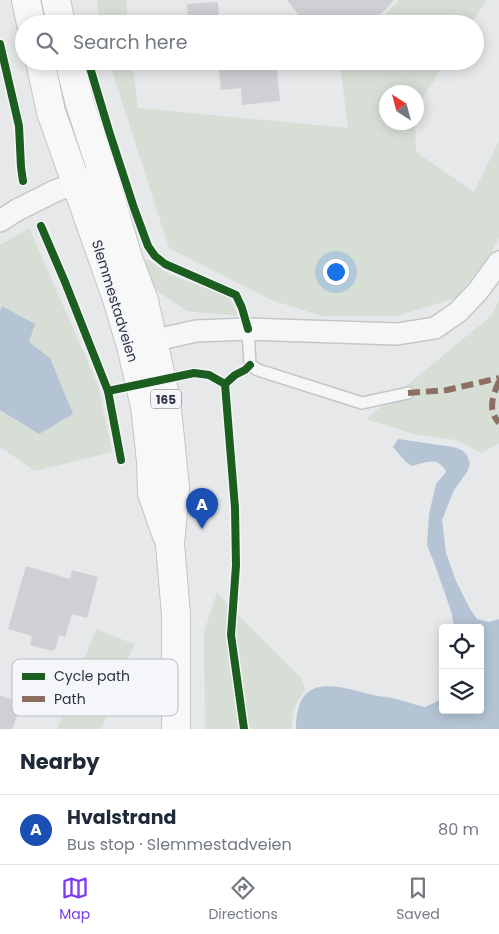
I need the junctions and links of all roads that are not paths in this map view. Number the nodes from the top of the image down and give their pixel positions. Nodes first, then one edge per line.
1 (26, 0) edge
2 (56, 0) edge
3 (29, 15) edge
4 (58, 15) edge
5 (42, 70) edge
6 (71, 70) edge
7 (103, 174) junction
8 (76, 183) junction
9 (0, 221) edge
10 (499, 262) edge
11 (248, 329) junction
12 (142, 344) junction
13 (408, 392) dead end
14 (176, 659) edge
15 (176, 716) edge
16 (176, 729) edge

1 - 3 main road
2 - 4 main road
5 - 8 main road, Slemmestadveien / 165
6 - 7 main road, Slemmestadveien / 165
7 - 8 street
7 - 12 main road, Slemmestadveien / 165
8 - 9 street
8 - 12 main road, Slemmestadveien / 165
10 - 11 street
11 - 12 street
11 - 13 lane
12 - 14 main road, Slemmestadveien / 165
15 - 16 main road, Slemmestadveien / 165

